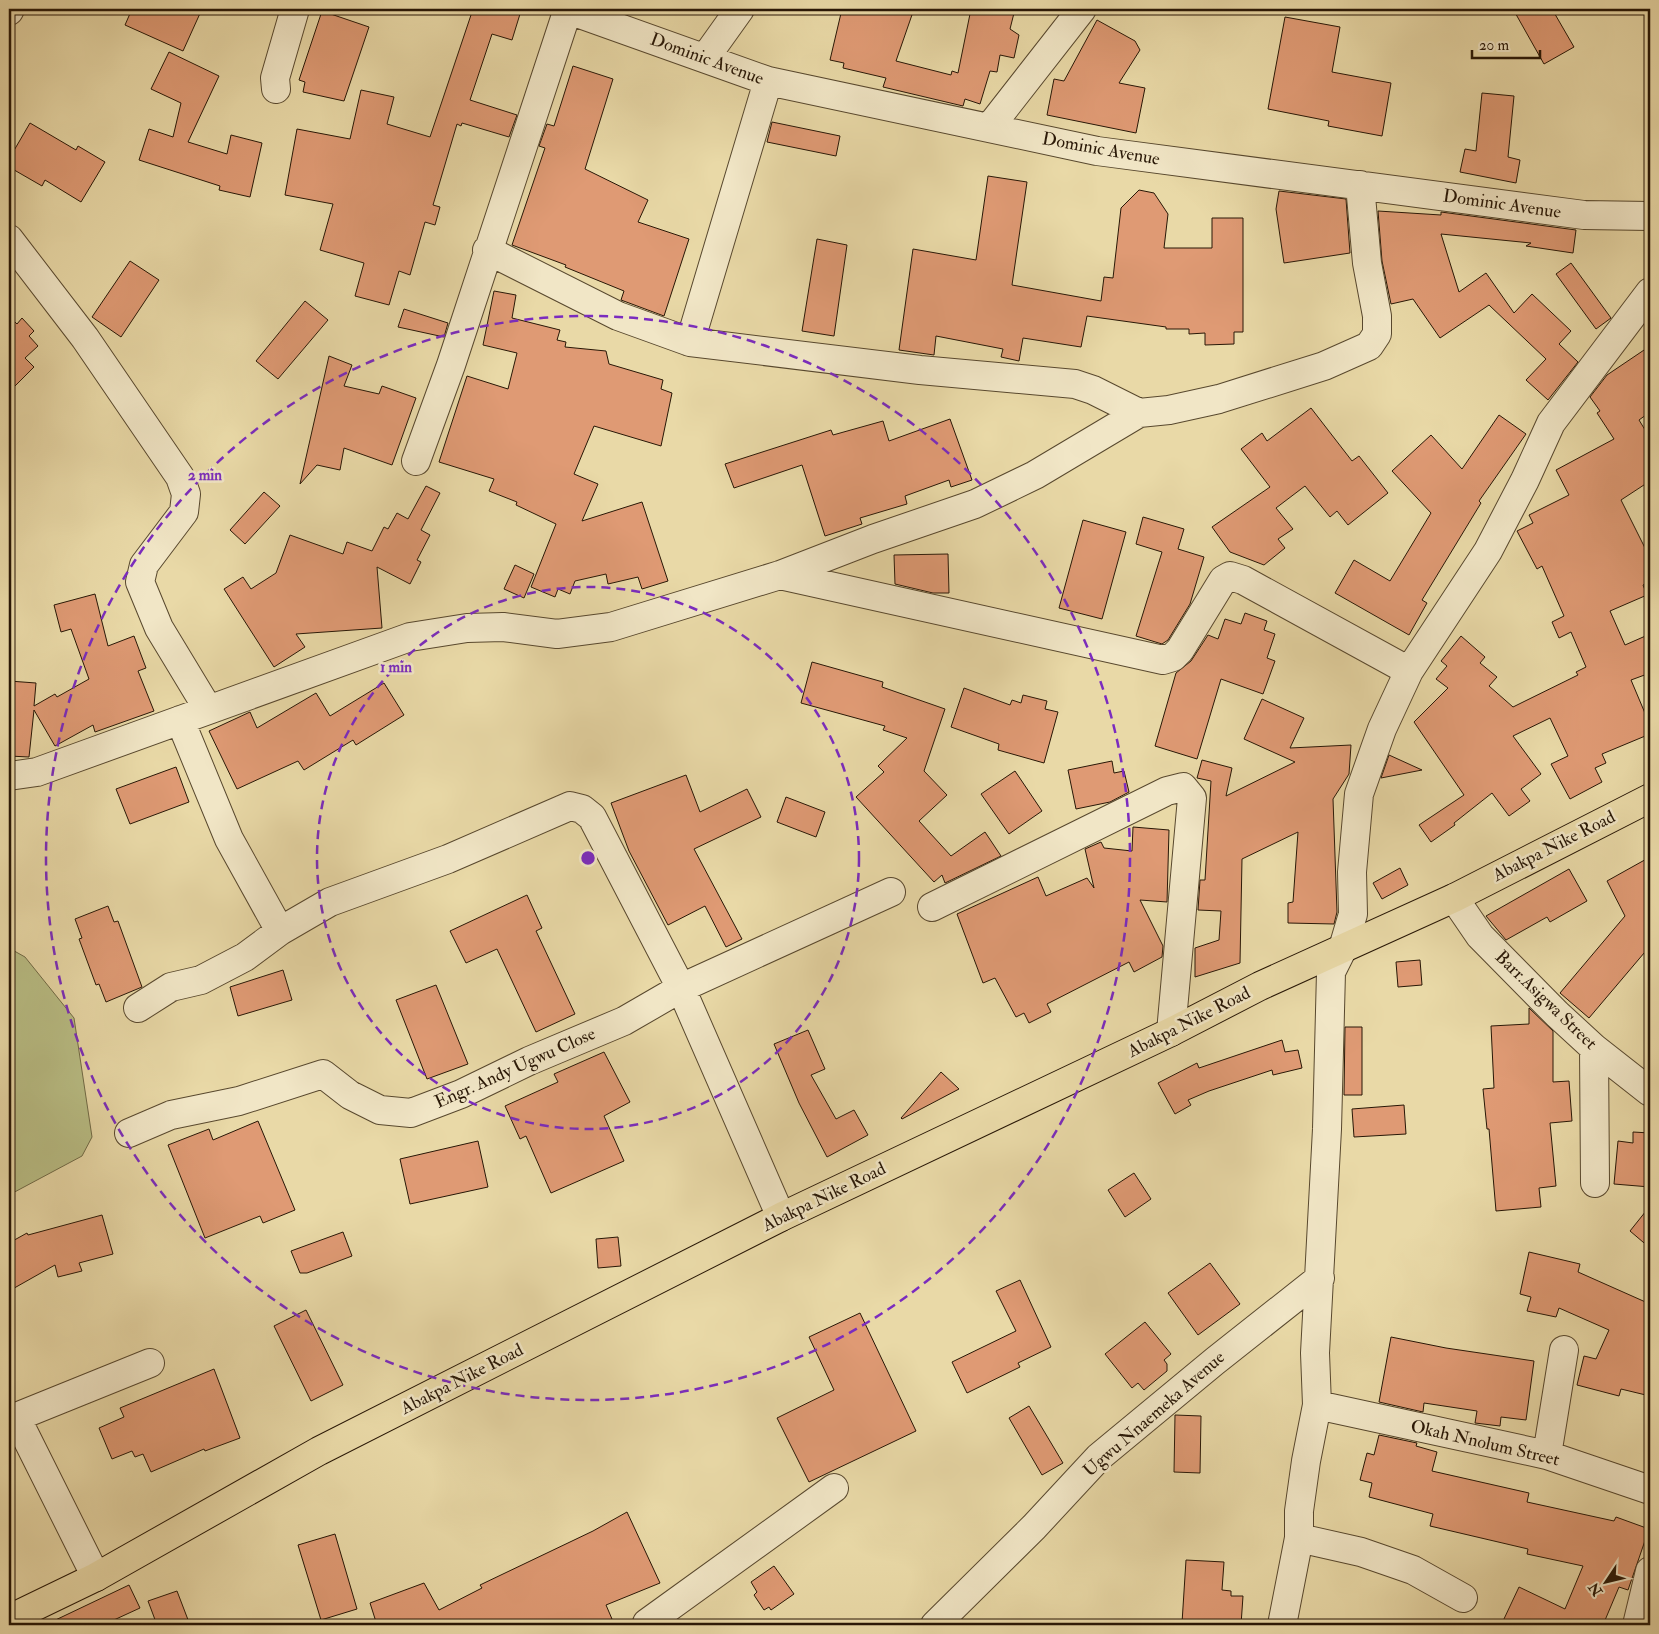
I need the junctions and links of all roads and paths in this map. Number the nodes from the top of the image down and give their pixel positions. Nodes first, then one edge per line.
1 (295, 9) edge
2 (567, 9) edge
3 (740, 9) edge
4 (1082, 9) edge
5 (705, 58) junction
6 (768, 81) junction
7 (276, 89) dead end
8 (989, 128) junction
9 (1360, 185) junction
10 (1650, 216) edge
11 (9, 239) edge
12 (487, 250) junction
13 (1650, 292) edge
14 (690, 342) junction
15 (1139, 413) junction
16 (416, 461) dead end
17 (780, 575) junction
18 (1408, 671) junction
19 (208, 709) junction
20 (180, 720) junction
21 (9, 776) edge
22 (1650, 798) edge
23 (891, 892) dead end
24 (1454, 898) junction
25 (932, 907) dead end
26 (280, 931) junction
27 (1343, 948) junction
28 (681, 988) junction
29 (138, 1008) dead end
30 (1171, 1032) junction
31 (1594, 1048) junction
32 (1650, 1092) edge
33 (129, 1133) dead end
34 (1595, 1183) dead end
35 (781, 1217) junction
36 (1320, 1278) junction
37 (1564, 1350) dead end
38 (150, 1363) dead end
39 (1317, 1405) junction
40 (12, 1419) edge
41 (1547, 1455) junction
42 (834, 1488) dead end
43 (1650, 1490) edge
44 (1299, 1538) junction
45 (1650, 1571) edge
46 (96, 1577) junction
47 (1463, 1598) dead end
48 (9, 1619) edge
49 (647, 1624) edge
50 (934, 1625) edge
51 (1282, 1625) edge
52 (1637, 1625) edge

1 - 7 street
2 - 5 street, Dominic Avenue
2 - 12 street
3 - 5 street
4 - 8 street
5 - 6 street, Dominic Avenue
6 - 8 street, Dominic Avenue
6 - 14 street
8 - 9 street, Dominic Avenue
9 - 10 street, Dominic Avenue
9 - 15 street
11 - 19 street
12 - 14 street
12 - 16 street
13 - 18 street
14 - 15 street
15 - 17 street
17 - 18 street
17 - 19 street
18 - 27 street
19 - 20 street
20 - 21 street
20 - 26 street
22 - 24 main road, Abakpa Nike Road
23 - 28 street, Engr. Andy Ugwu Close
24 - 27 main road, Abakpa Nike Road
24 - 31 street, Barr.Asigwa Street
25 - 30 street
26 - 28 street
26 - 29 street
27 - 30 main road, Abakpa Nike Road
27 - 36 street
28 - 33 street, Engr. Andy Ugwu Close
28 - 35 street
30 - 35 main road, Abakpa Nike Road
31 - 32 street, Barr.Asigwa Street
31 - 34 street
35 - 46 main road, Abakpa Nike Road
36 - 39 street
36 - 50 street, Ugwu Nnaemeka Avenue
37 - 41 street
38 - 40 street
39 - 41 street, Okah Nnolum Street
39 - 44 street
40 - 46 street
41 - 43 street, Okah Nnolum Street
42 - 49 street
44 - 47 street
44 - 51 street
45 - 52 street
46 - 48 main road, Abakpa Nike Road

